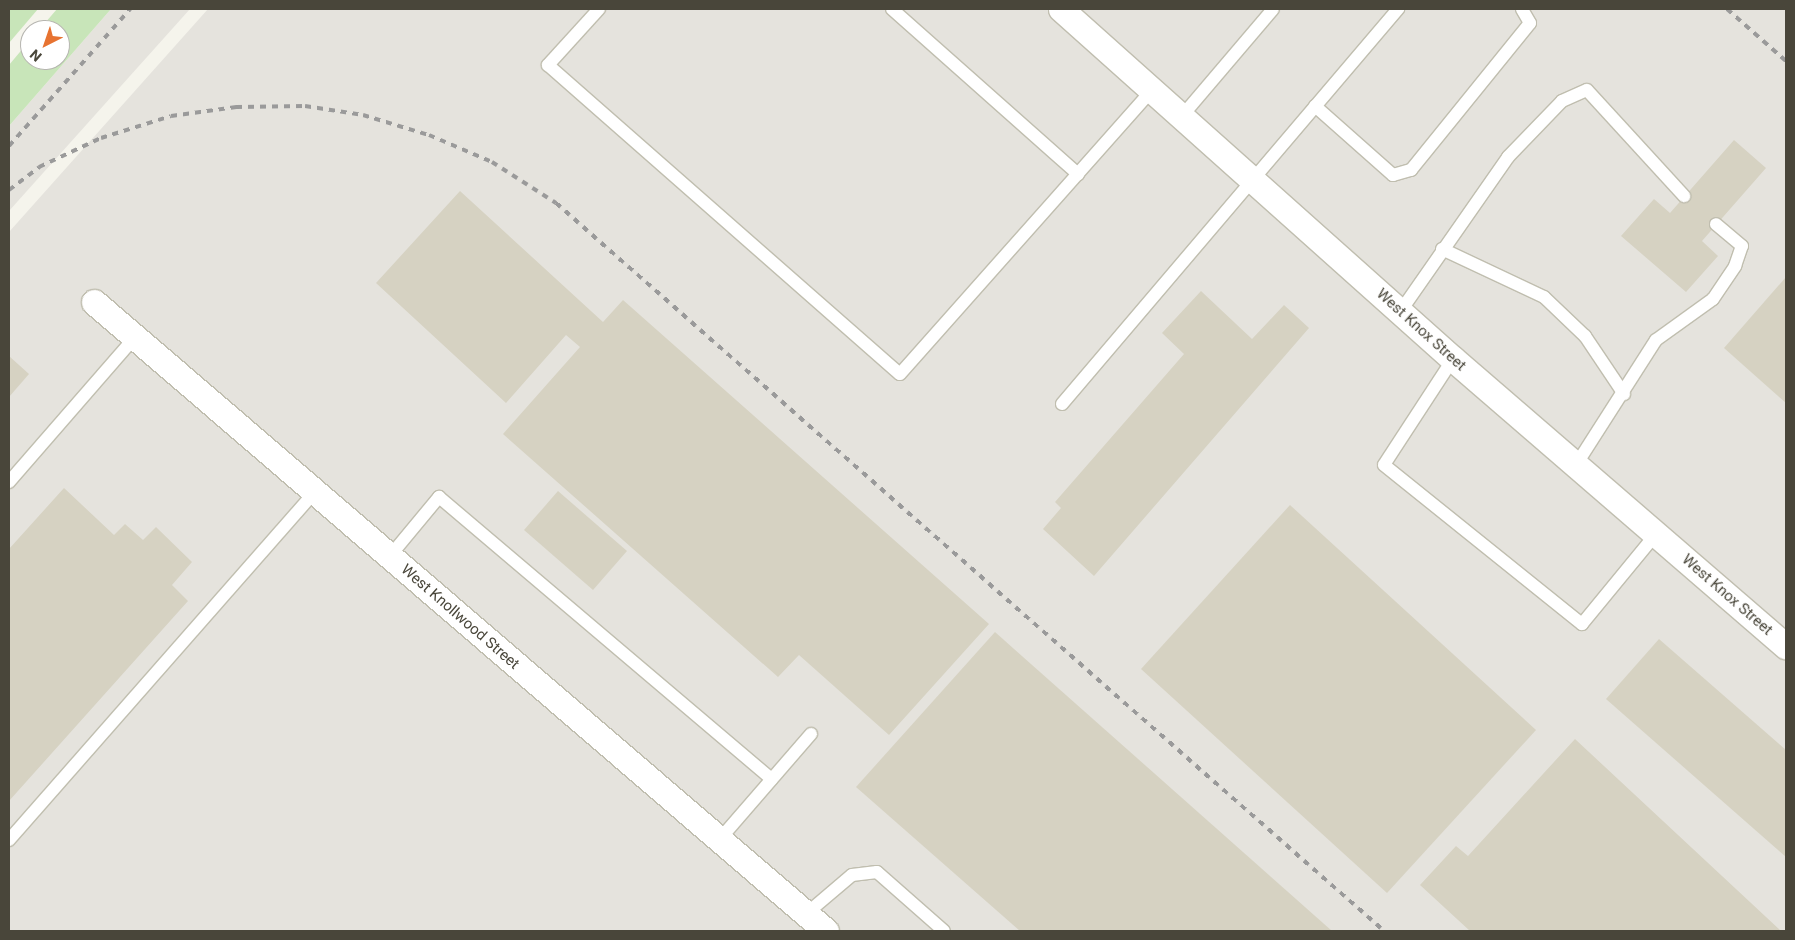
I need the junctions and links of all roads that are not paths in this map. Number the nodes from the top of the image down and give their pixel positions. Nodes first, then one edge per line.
1 (599, 9) edge
2 (892, 9) edge
3 (1061, 9) edge
4 (1273, 9) edge
5 (1398, 9) edge
6 (1522, 9) edge
7 (1152, 90) junction
8 (1315, 106) junction
9 (1182, 116) junction
10 (1078, 174) junction
11 (1251, 178) junction
12 (1684, 196) dead end
13 (1716, 224) dead end
14 (1442, 249) junction
15 (94, 302) dead end
16 (1400, 312) junction
17 (135, 338) junction
18 (1453, 359) junction
19 (1624, 394) junction
20 (1062, 404) dead end
21 (1576, 465) junction
22 (9, 482) edge
23 (315, 492) junction
24 (1656, 534) junction
25 (390, 556) junction
26 (1786, 646) edge
27 (811, 734) dead end
28 (771, 779) junction
29 (9, 840) edge
30 (720, 840) junction
31 (806, 914) junction
32 (826, 931) edge
33 (944, 931) edge

1 - 10 lane
2 - 10 lane
3 - 7 street, West Knox Street
4 - 9 lane
5 - 8 lane
6 - 8 lane
7 - 9 street, West Knox Street
7 - 10 lane
8 - 11 lane
9 - 11 street, West Knox Street
11 - 16 street, West Knox Street
11 - 20 lane
12 - 14 lane
13 - 19 lane
14 - 16 lane
14 - 19 lane
15 - 17 street, West Knollwood Street
16 - 18 street, West Knox Street
17 - 22 lane
17 - 23 street, West Knollwood Street
18 - 21 street, West Knox Street
18 - 24 lane
19 - 21 lane
21 - 24 street, West Knox Street
23 - 25 street, West Knollwood Street
23 - 29 lane
24 - 26 street, West Knox Street
25 - 28 lane
25 - 30 street, West Knollwood Street
27 - 28 lane
28 - 30 lane
30 - 31 street, West Knollwood Street
31 - 32 street, West Knollwood Street
31 - 33 lane

